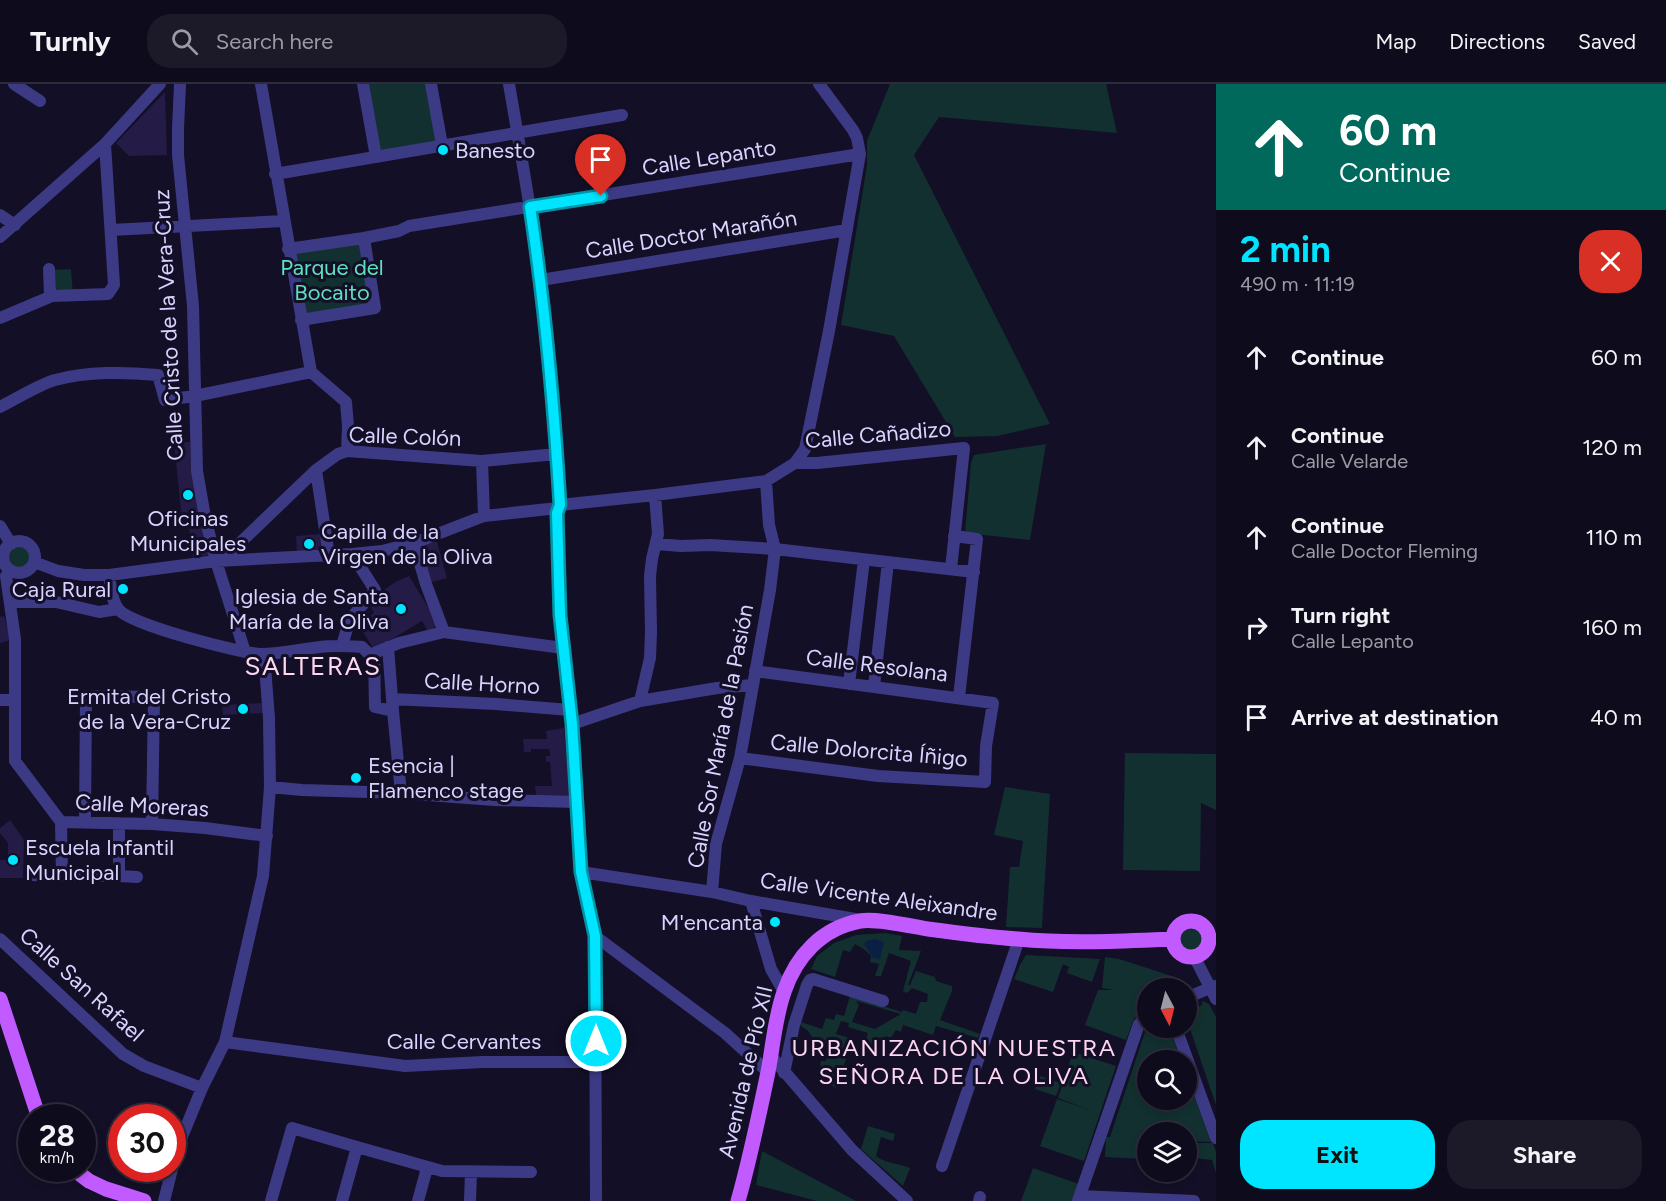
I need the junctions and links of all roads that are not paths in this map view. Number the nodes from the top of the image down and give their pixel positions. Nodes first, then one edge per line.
1 (14, 84) edge
2 (160, 84) edge
3 (180, 84) edge
4 (261, 84) edge
5 (363, 84) edge
6 (431, 84) edge
7 (509, 84) edge
8 (819, 84) edge
9 (40, 101) dead end
10 (622, 115) dead end
11 (517, 132) junction
12 (105, 144) junction
13 (442, 145) junction
14 (860, 154) junction
15 (376, 157) junction
16 (275, 174) junction
17 (530, 207) junction
18 (0, 215) edge
19 (283, 221) junction
20 (15, 225) junction
21 (186, 226) junction
22 (111, 230) junction
23 (847, 230) junction
24 (0, 237) edge
25 (364, 238) junction
26 (288, 249) junction
27 (49, 269) dead end
28 (541, 280) junction
29 (50, 296) junction
30 (0, 318) edge
31 (301, 320) junction
32 (311, 372) junction
33 (195, 396) junction
34 (0, 407) edge
35 (347, 451) junction
36 (557, 454) junction
37 (482, 461) junction
38 (795, 463) junction
39 (316, 470) junction
40 (766, 481) junction
41 (655, 495) junction
42 (559, 507) junction
43 (484, 516) junction
44 (0, 526) edge
45 (954, 536) junction
46 (414, 543) junction
47 (11, 544) junction
48 (656, 544) junction
49 (774, 549) junction
50 (352, 554) junction
51 (329, 556) junction
52 (864, 560) junction
53 (218, 561) junction
54 (34, 562) junction
55 (888, 562) junction
56 (951, 569) junction
57 (974, 572) junction
58 (109, 575) junction
59 (7, 576) edge
60 (10, 602) junction
61 (118, 609) junction
62 (444, 632) junction
63 (342, 646) junction
64 (388, 647) junction
65 (563, 648) junction
66 (245, 652) junction
67 (374, 653) junction
68 (264, 654) junction
69 (755, 671) junction
70 (849, 684) junction
71 (753, 685) junction
72 (874, 686) junction
73 (959, 697) junction
74 (0, 700) edge
75 (15, 700) junction
76 (640, 701) junction
77 (993, 703) joint
78 (393, 705) junction
79 (570, 710) junction
80 (572, 724) junction
81 (740, 758) junction
82 (270, 787) junction
83 (401, 793) junction
84 (577, 802) junction
85 (61, 822) junction
86 (85, 822) junction
87 (119, 823) junction
88 (152, 824) junction
89 (267, 836) junction
90 (581, 872) junction
91 (30, 875) dead end
92 (62, 876) junction
93 (119, 876) junction
94 (137, 877) dead end
95 (712, 892) junction
96 (751, 901) junction
97 (862, 920) junction
98 (595, 936) junction
99 (0, 939) edge
100 (1019, 939) junction
101 (1173, 939) junction
102 (1212, 939) edge
103 (1194, 957) junction
104 (1213, 987) edge
105 (784, 992) junction
106 (1197, 994) edge
107 (0, 999) edge
108 (1216, 999) edge
109 (883, 1001) dead end
110 (1137, 1030) edge
111 (1180, 1038) edge
112 (225, 1042) junction
113 (771, 1056) junction
114 (596, 1062) junction
115 (768, 1072) junction
116 (784, 1073) junction
117 (202, 1088) junction
118 (34, 1104) edge
119 (1216, 1138) edge
120 (357, 1148) junction
121 (942, 1166) dead end
122 (427, 1168) junction
123 (471, 1172) junction
124 (531, 1172) dead end
125 (90, 1182) edge
126 (1079, 1199) edge
127 (144, 1201) edge
128 (165, 1201) edge
129 (272, 1201) edge
130 (342, 1201) edge
131 (418, 1201) edge
132 (470, 1201) edge
133 (596, 1201) edge
134 (738, 1201) edge
135 (907, 1201) edge
136 (1194, 1201) edge

1 - 9 street
2 - 12 street
3 - 21 street, Calle Cristo de la Vera-Cruz
4 - 16 street
5 - 15 street
6 - 13 street
7 - 11 street
8 - 14 street
10 - 11 street
11 - 13 street
11 - 17 street
12 - 20 street
12 - 22 street
13 - 15 street
14 - 17 street, Calle Lepanto
14 - 23 street
15 - 16 street
16 - 19 street
17 - 25 street, Calle Lepanto
17 - 28 street
18 - 20 street
19 - 21 street
19 - 26 street
20 - 24 street
21 - 22 street
21 - 33 street, Calle Cristo de la Vera-Cruz
22 - 29 street
23 - 28 street, Calle Doctor Marañón
23 - 38 street
25 - 26 street, Calle Lepanto
25 - 31 street
26 - 31 street
27 - 29 street
28 - 36 street
29 - 30 street
31 - 32 street
32 - 33 street
32 - 35 street
33 - 34 street
33 - 53 street, Calle Cristo de la Vera-Cruz
35 - 37 street, Calle Colón
35 - 39 street, Calle Colón
36 - 37 street, Calle Colón
36 - 42 street
37 - 43 street
38 - 40 street
38 - 45 street, Calle Cañadizo
39 - 51 street
39 - 53 street, Calle Colón
40 - 41 street
40 - 49 street, Calle Sor María de la Pasión
41 - 42 street
41 - 48 street
42 - 43 street
42 - 65 street
43 - 46 street
44 - 47 street
45 - 56 street
45 - 57 street
46 - 50 street
46 - 62 street
47 - 54 street
47 - 59 street, Calle Moreras
48 - 49 street
48 - 76 street
49 - 52 street
49 - 69 street, Calle Sor María de la Pasión
50 - 51 street
50 - 63 street
51 - 53 street
52 - 55 street
52 - 70 street
53 - 58 street
53 - 66 street, Calle Cristo de la Vera-Cruz
54 - 58 street
54 - 59 street
55 - 56 street
55 - 72 street
56 - 57 street
57 - 73 street
58 - 61 street
59 - 60 street, Calle Moreras
60 - 61 street
60 - 75 street, Calle Moreras
61 - 66 street
62 - 64 street
62 - 65 street
63 - 67 street
63 - 68 street
64 - 67 street
64 - 78 street
65 - 79 street
66 - 68 street
67 - 78 street
68 - 82 street
69 - 70 street, Calle Resolana
69 - 71 street, Calle Sor María de la Pasión
70 - 72 street, Calle Resolana
71 - 76 street
71 - 81 street, Calle Sor María de la Pasión
72 - 73 street, Calle Resolana
73 - 77 street, Calle Resolana
74 - 75 street
75 - 85 street, Calle Moreras
76 - 80 street
77 - 81 street, Calle Dolorcita Íñigo
78 - 79 street, Calle Horno
78 - 83 street
79 - 80 street
80 - 84 street
81 - 95 street, Calle Sor María de la Pasión
82 - 83 street
82 - 89 street
83 - 84 street
84 - 90 street
85 - 86 street, Calle Moreras
85 - 92 street
86 - 87 street, Calle Moreras
86 - 88 street
87 - 88 street, Calle Moreras
87 - 93 street
88 - 89 street, Calle Moreras
89 - 112 street
90 - 95 street, Calle Vicente Aleixandre
90 - 98 street
91 - 92 street
92 - 93 street
93 - 94 street
95 - 96 street, Calle Vicente Aleixandre
96 - 97 street, Calle Vicente Aleixandre
96 - 105 street
97 - 100 main road, Calle Vicente Aleixandre
97 - 105 main road, Avenida de Pío XII
98 - 114 street
98 - 115 street
99 - 117 street, Calle San Rafael
100 - 101 main road, Calle Vicente Aleixandre
100 - 121 street
101 - 102 main road
101 - 103 main road
102 - 103 main road
103 - 104 street
104 - 106 street
104 - 108 street
105 - 113 main road, Avenida de Pío XII
107 - 118 main road
109 - 116 street
110 - 126 street
111 - 119 street
112 - 114 street, Calle Cervantes
112 - 117 street
113 - 115 main road, Avenida de Pío XII
113 - 116 street
114 - 133 street
115 - 134 main road, Avenida de Pío XII
116 - 135 street
117 - 128 street
120 - 122 street
120 - 129 street
120 - 130 street
122 - 123 street
122 - 131 street
123 - 124 street
123 - 132 street
125 - 127 main road
126 - 136 street

